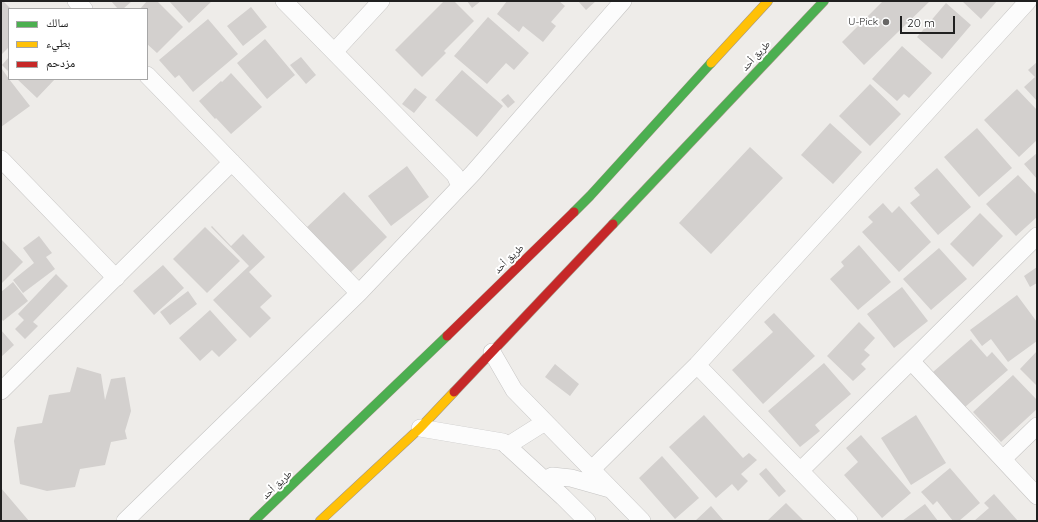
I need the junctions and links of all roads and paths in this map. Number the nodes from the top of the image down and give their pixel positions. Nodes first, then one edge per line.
1 (284, 1) edge
2 (381, 1) edge
3 (623, 1) edge
4 (768, 1) edge
5 (824, 1) edge
6 (1028, 1) edge
7 (334, 52) junction
8 (148, 75) edge
9 (232, 162) junction
10 (2, 163) edge
11 (460, 186) junction
12 (1037, 236) edge
13 (116, 278) junction
14 (359, 293) junction
15 (492, 352) junction
16 (911, 361) junction
17 (697, 365) junction
18 (1, 391) edge
19 (545, 422) junction
20 (1037, 426) edge
21 (420, 428) junction
22 (506, 446) junction
23 (1003, 460) junction
24 (591, 470) junction
25 (800, 471) junction
26 (544, 480) junction
27 (610, 489) junction
28 (1037, 496) edge
29 (125, 521) edge
30 (254, 521) edge
31 (320, 521) edge
32 (587, 521) edge
33 (642, 521) edge
34 (849, 521) edge

1 - 7 street
2 - 7 street
3 - 11 street
4 - 30 main road, طريق أحد
5 - 15 main road, طريق أحد
6 - 17 street
7 - 11 street
8 - 9 street
9 - 13 street
9 - 14 street
10 - 13 street
11 - 14 street
12 - 16 street
13 - 18 street
14 - 29 street
15 - 19 street
15 - 21 main road, طريق أحد
16 - 23 street
16 - 25 street
17 - 24 street
17 - 25 street
19 - 22 street
19 - 24 street
20 - 23 street
21 - 22 street
21 - 31 main road, طريق أحد
22 - 26 street
23 - 28 street
24 - 27 street
25 - 34 street
26 - 27 street
26 - 32 street
27 - 33 street

